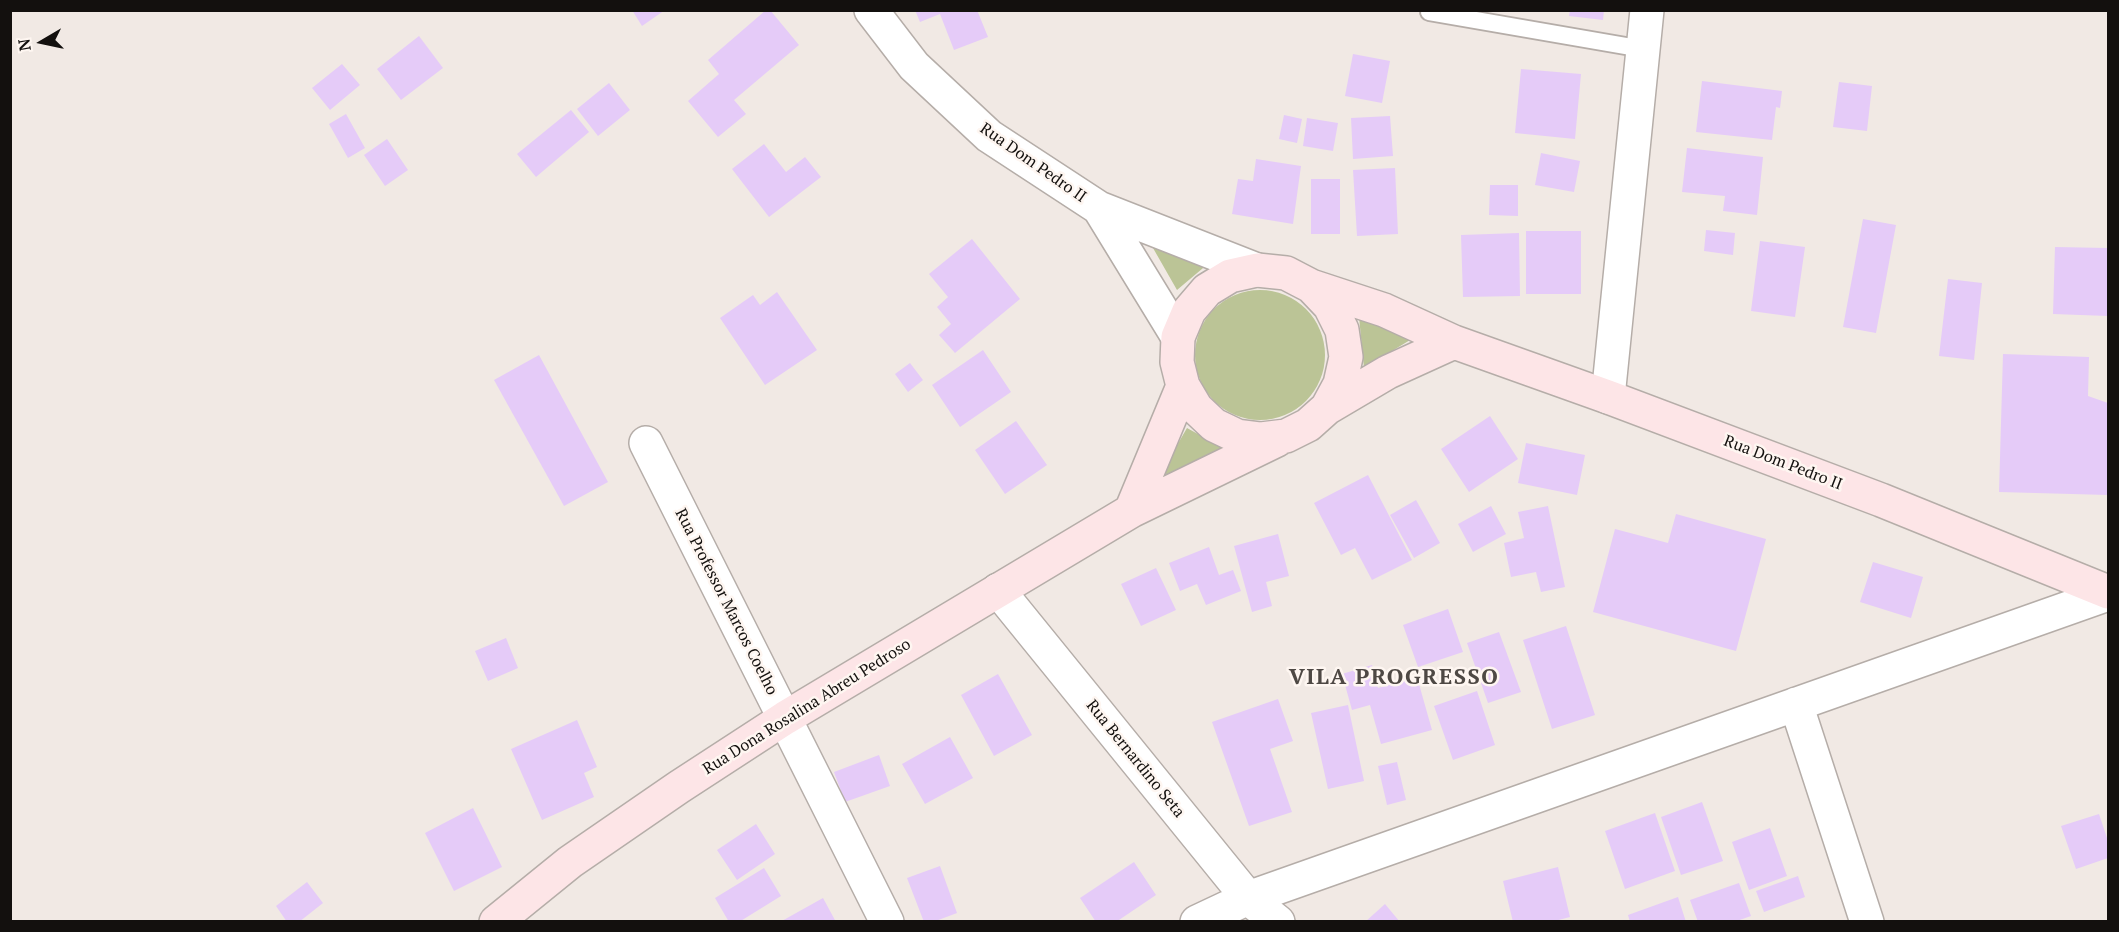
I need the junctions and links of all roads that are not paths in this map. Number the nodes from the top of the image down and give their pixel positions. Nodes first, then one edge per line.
1 (871, 10) edge
2 (1647, 10) edge
3 (1429, 12) edge
4 (1643, 49) junction
5 (1099, 208) junction
6 (1257, 270) junction
7 (1311, 286) junction
8 (1179, 337) junction
9 (1454, 342) junction
10 (1183, 386) junction
11 (1608, 397) junction
12 (1327, 408) junction
13 (1286, 436) junction
14 (646, 443) dead end
15 (1131, 512) junction
16 (998, 590) junction
17 (2109, 593) edge
18 (1796, 704) junction
19 (785, 718) junction
20 (1248, 898) junction
21 (496, 921) edge
22 (887, 921) edge
23 (1197, 921) edge
24 (1278, 921) edge
25 (1867, 921) edge

1 - 5 street, Rua Dom Pedro II
2 - 4 street
3 - 4 lane
4 - 11 street
5 - 6 street, Rua Dom Pedro II
5 - 8 street, Rua Dom Pedro II
6 - 7 main road, Rua Dom Pedro II
6 - 8 main road, Rua Dom Pedro II
7 - 9 main road, Rua Dom Pedro II
7 - 12 main road, Rua Dom Pedro II
8 - 10 main road, Rua Dom Pedro II
9 - 11 main road, Rua Dom Pedro II
9 - 12 main road, Rua Dom Pedro II
10 - 13 main road, Rua Dom Pedro II
10 - 15 main road
11 - 17 main road, Rua Dom Pedro II
12 - 13 main road, Rua Dom Pedro II
13 - 15 main road, Rua Dona Rosalina Abreu Pedroso
14 - 19 street, Rua Professor Marcos Coelho
15 - 16 main road, Rua Dona Rosalina Abreu Pedroso
16 - 19 main road, Rua Dona Rosalina Abreu Pedroso
16 - 20 street, Rua Bernardino Seta
17 - 18 street
18 - 20 street
18 - 25 street
19 - 21 main road, Rua Dona Rosalina Abreu Pedroso
19 - 22 street, Rua Professor Marcos Coelho
20 - 23 street
20 - 24 street, Rua Bernardino Seta

